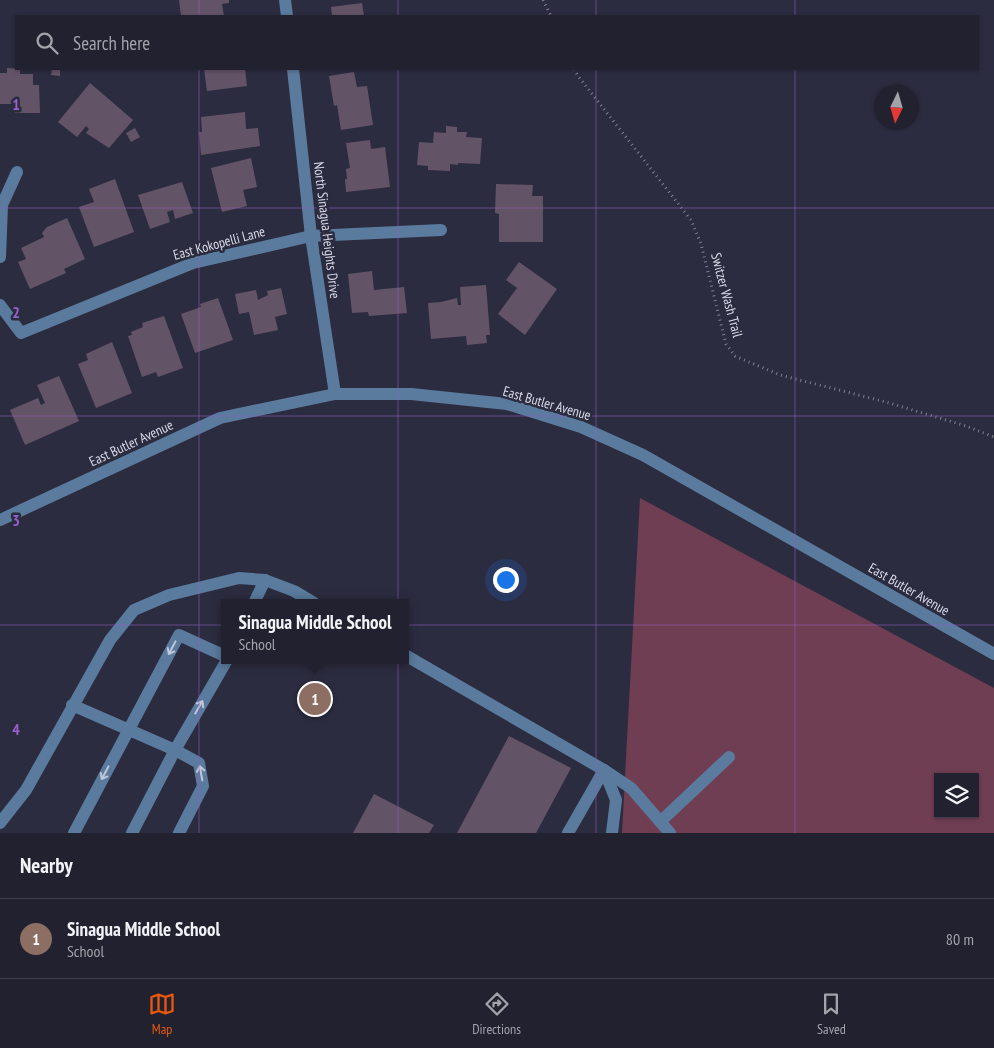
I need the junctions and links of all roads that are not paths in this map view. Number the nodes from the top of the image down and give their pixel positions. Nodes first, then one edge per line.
1 (285, 0) edge
2 (287, 15) edge
3 (292, 70) edge
4 (17, 172) dead end
5 (441, 230) dead end
6 (311, 236) junction
7 (0, 257) edge
8 (0, 305) edge
9 (334, 394) junction
10 (0, 520) edge
11 (265, 580) junction
12 (256, 599) edge
13 (307, 599) edge
14 (221, 654) edge
15 (994, 654) edge
16 (409, 657) edge
17 (224, 664) edge
18 (72, 705) junction
19 (128, 730) junction
20 (175, 750) junction
21 (729, 757) dead end
22 (604, 770) junction
23 (660, 822) junction
24 (0, 823) edge
25 (74, 833) edge
26 (132, 833) edge
27 (179, 833) edge
28 (568, 833) edge
29 (612, 833) edge
30 (670, 833) edge

1 - 2 street
3 - 6 street, North Sinagua Heights Drive
4 - 7 street
5 - 6 street, East Kokopelli Lane
6 - 8 street, East Kokopelli Lane
6 - 9 street, North Sinagua Heights Drive
9 - 10 street, East Butler Avenue
9 - 15 street, East Butler Avenue
11 - 12 street
11 - 13 street
11 - 18 street
14 -> 19 street
16 - 22 street
20 -> 17 street
18 - 19 street
18 - 24 street
19 - 20 street
19 -> 25 street
20 - 26 street
27 -> 20 street
21 - 23 street
22 - 23 street
22 - 28 street
22 - 29 street
23 - 30 street

